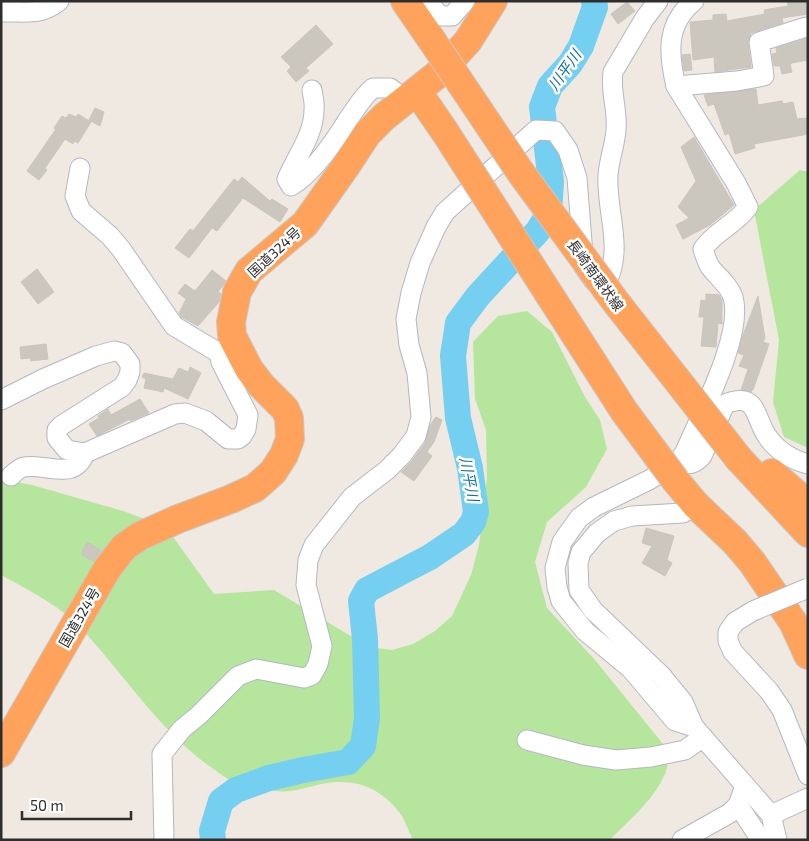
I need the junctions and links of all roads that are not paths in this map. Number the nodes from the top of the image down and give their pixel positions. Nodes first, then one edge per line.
1 (59, 1) edge
2 (405, 1) edge
3 (430, 1) edge
4 (465, 1) edge
5 (493, 1) edge
6 (658, 1) edge
7 (694, 1) edge
8 (1, 12) edge
9 (806, 27) dead end
10 (676, 86) junction
11 (312, 90) dead end
12 (411, 96) junction
13 (80, 168) dead end
14 (227, 348) junction
15 (1, 400) edge
16 (85, 453) junction
17 (747, 462) junction
18 (808, 464) edge
19 (677, 472) junction
20 (11, 476) dead end
21 (808, 504) edge
22 (696, 505) junction
23 (808, 533) edge
24 (808, 540) edge
25 (808, 588) edge
26 (800, 632) edge
27 (808, 655) edge
28 (698, 732) junction
29 (527, 740) dead end
30 (1, 753) edge
31 (808, 776) edge
32 (745, 786) junction
33 (808, 798) edge
34 (738, 805) junction
35 (771, 815) junction
36 (164, 840) edge
37 (682, 840) edge
38 (761, 840) edge
39 (777, 840) edge

1 - 8 street
2 - 17 highway, 長崎南環状線, bridge
3 - 4 street
5 - 12 highway, 国道324号
6 - 36 street
7 - 10 street
9 - 10 street
10 - 19 street
11 - 12 street
12 - 14 highway, 国道324号
12 - 19 highway, bridge
13 - 14 street
14 - 16 street
14 - 30 highway, 国道324号
15 - 16 street
16 - 20 street
17 - 21 highway
17 - 23 highway
17 - 24 highway
18 - 19 street
19 - 22 highway
19 - 28 street
22 - 26 highway
22 - 28 street
25 - 31 street, bridge
26 - 27 highway
28 - 29 street
28 - 32 street
32 - 34 street
32 - 35 street
33 - 35 street
34 - 37 street
34 - 38 street
35 - 39 street

